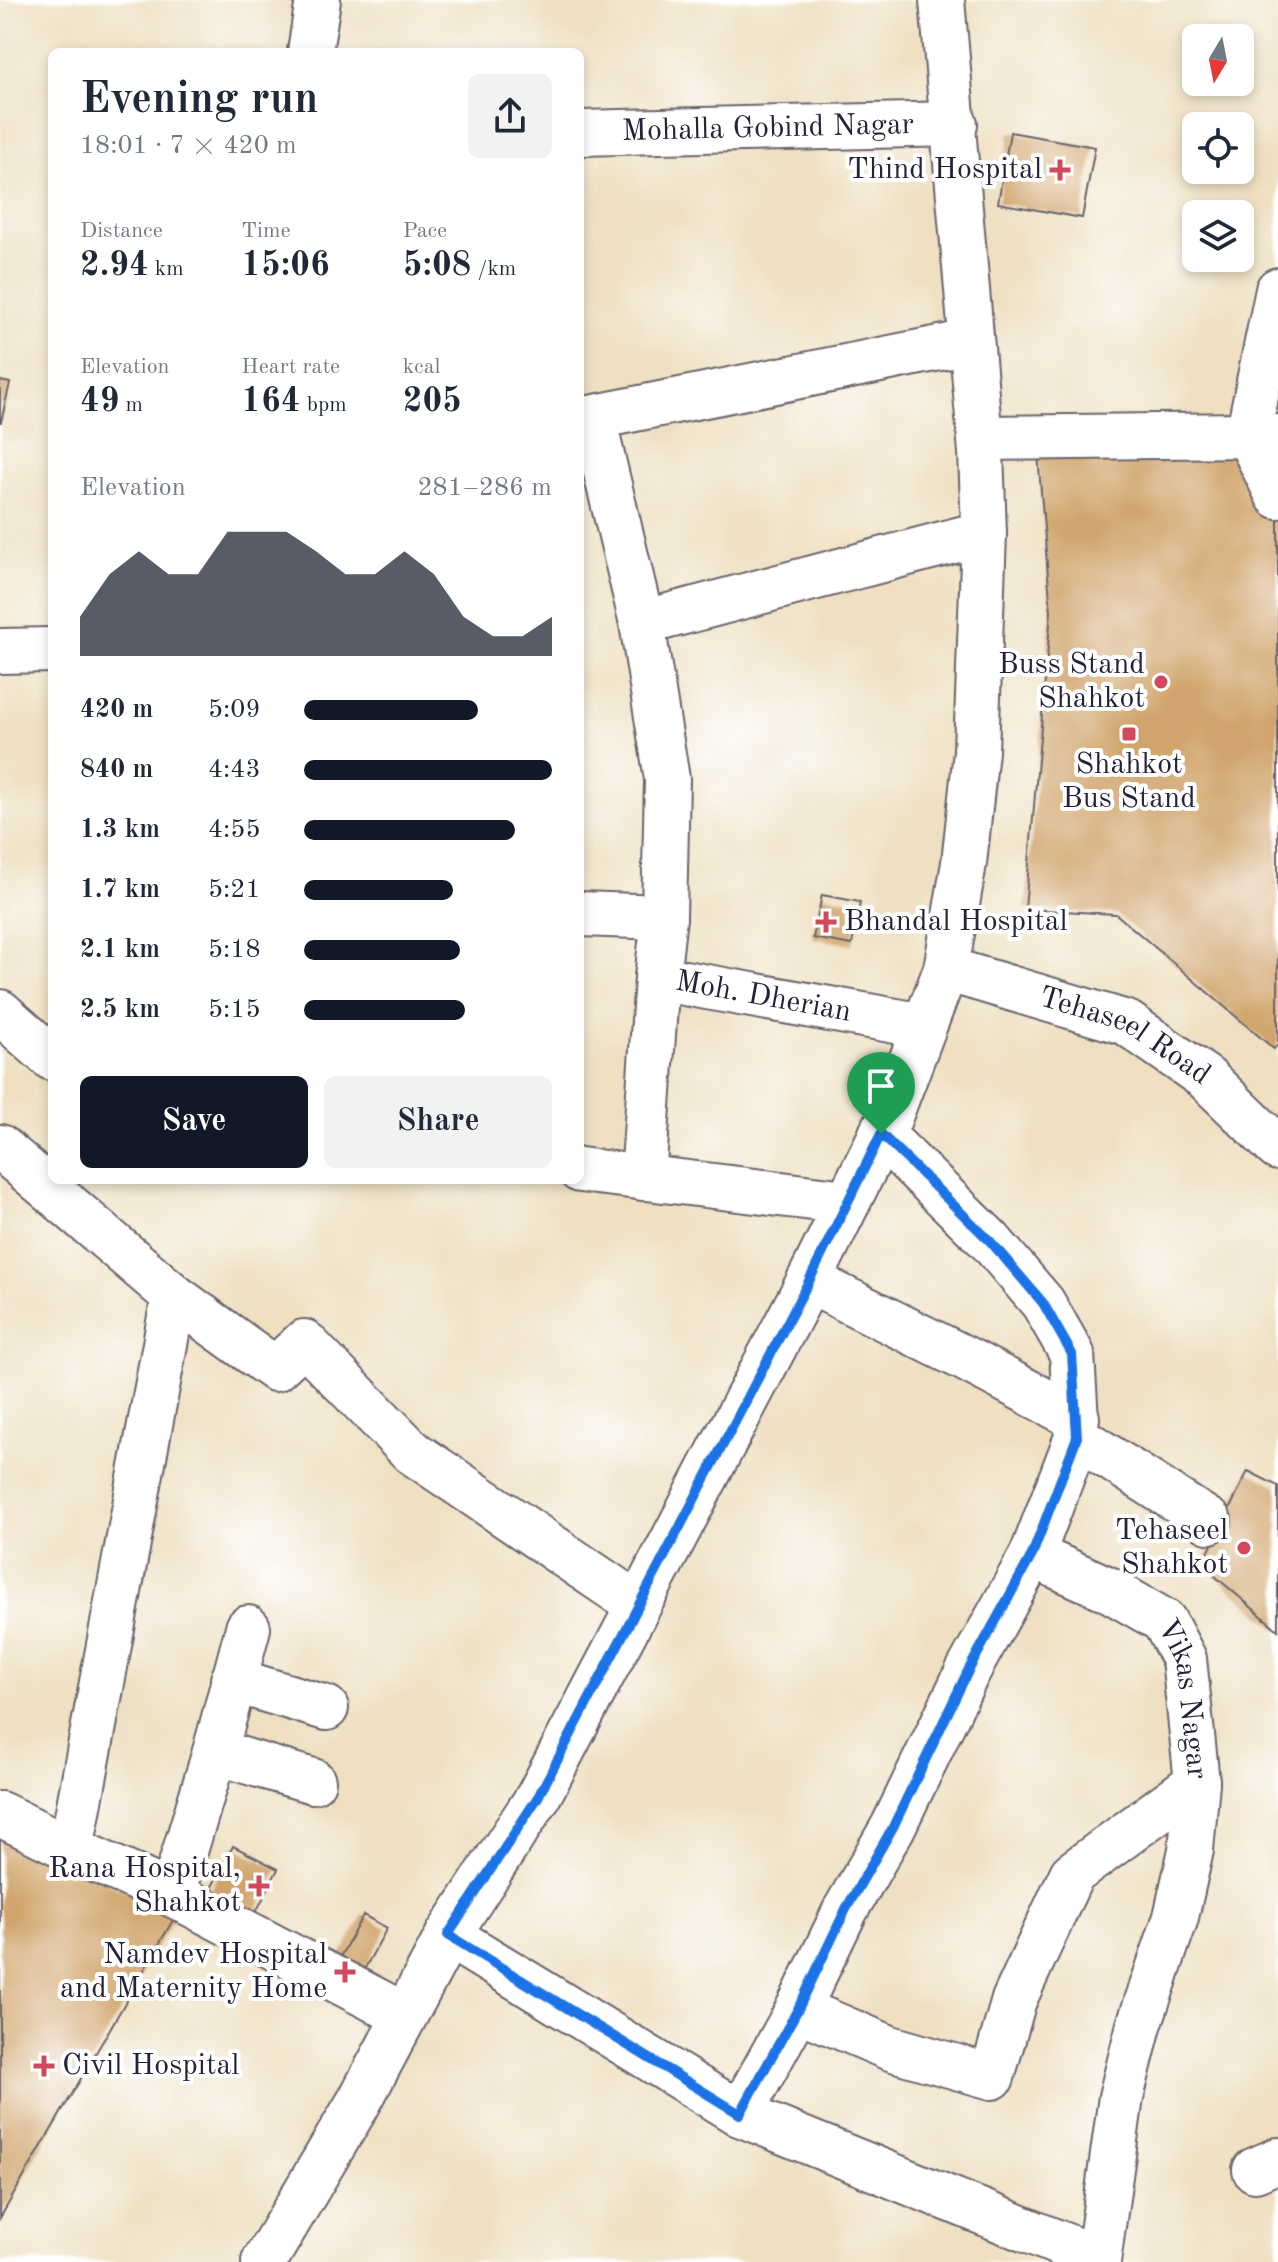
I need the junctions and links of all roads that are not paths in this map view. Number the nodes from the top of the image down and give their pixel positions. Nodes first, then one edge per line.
1 (318, 0) edge
2 (942, 0) edge
3 (311, 48) edge
4 (955, 124) junction
5 (584, 133) edge
6 (1278, 290) edge
7 (970, 342) junction
8 (586, 419) edge
9 (1263, 436) edge
10 (980, 438) junction
11 (1278, 496) edge
12 (984, 533) junction
13 (642, 623) junction
14 (48, 650) edge
15 (0, 651) edge
16 (584, 914) edge
17 (664, 917) junction
18 (946, 969) junction
19 (657, 978) junction
20 (0, 1012) edge
21 (924, 1026) junction
22 (48, 1054) edge
23 (881, 1134) junction
24 (0, 1147) edge
25 (1278, 1148) edge
26 (584, 1171) edge
27 (643, 1178) junction
28 (847, 1202) junction
29 (809, 1281) junction
30 (174, 1296) junction
31 (1077, 1427) junction
32 (1209, 1521) dead end
33 (1032, 1555) junction
34 (638, 1605) junction
35 (248, 1628) dead end
36 (233, 1680) junction
37 (326, 1708) dead end
38 (215, 1752) junction
39 (313, 1781) dead end
40 (1197, 1782) junction
41 (0, 1814) edge
42 (71, 1849) junction
43 (172, 1894) junction
44 (448, 1935) junction
45 (798, 2009) junction
46 (404, 2015) junction
47 (740, 2114) junction
48 (1098, 2261) edge
49 (264, 2262) edge

1 - 3 street
2 - 4 street
4 - 5 street, Mohalla Gobind Nagar
4 - 7 street
6 - 9 street
7 - 8 street
7 - 10 street
8 - 13 street
9 - 10 street
9 - 11 street
10 - 12 street
12 - 13 street
12 - 18 street
13 - 17 street
14 - 15 street
16 - 17 street
17 - 19 street
18 - 21 street
18 - 25 street, Tehaseel Road
19 - 21 street, Moh. Dherian
19 - 27 street, Moh. Dherian
20 - 22 street
21 - 23 street
23 - 28 street
23 - 31 street
24 - 30 street
26 - 27 street
27 - 28 street
28 - 29 street
29 - 31 street
29 - 34 street
30 - 34 street
30 - 42 street
31 - 32 street
31 - 33 street
33 - 40 street, Vikas Nagar
33 - 45 street
34 - 44 street
35 - 36 street
36 - 37 street
36 - 38 street
38 - 39 street
38 - 43 street
40 - 45 street
40 - 48 street, Vikas Nagar
41 - 42 street
42 - 43 street
43 - 46 street
44 - 46 street
44 - 47 street, Vikas Nagar
45 - 47 street
46 - 49 street
47 - 48 street, Vikas Nagar

